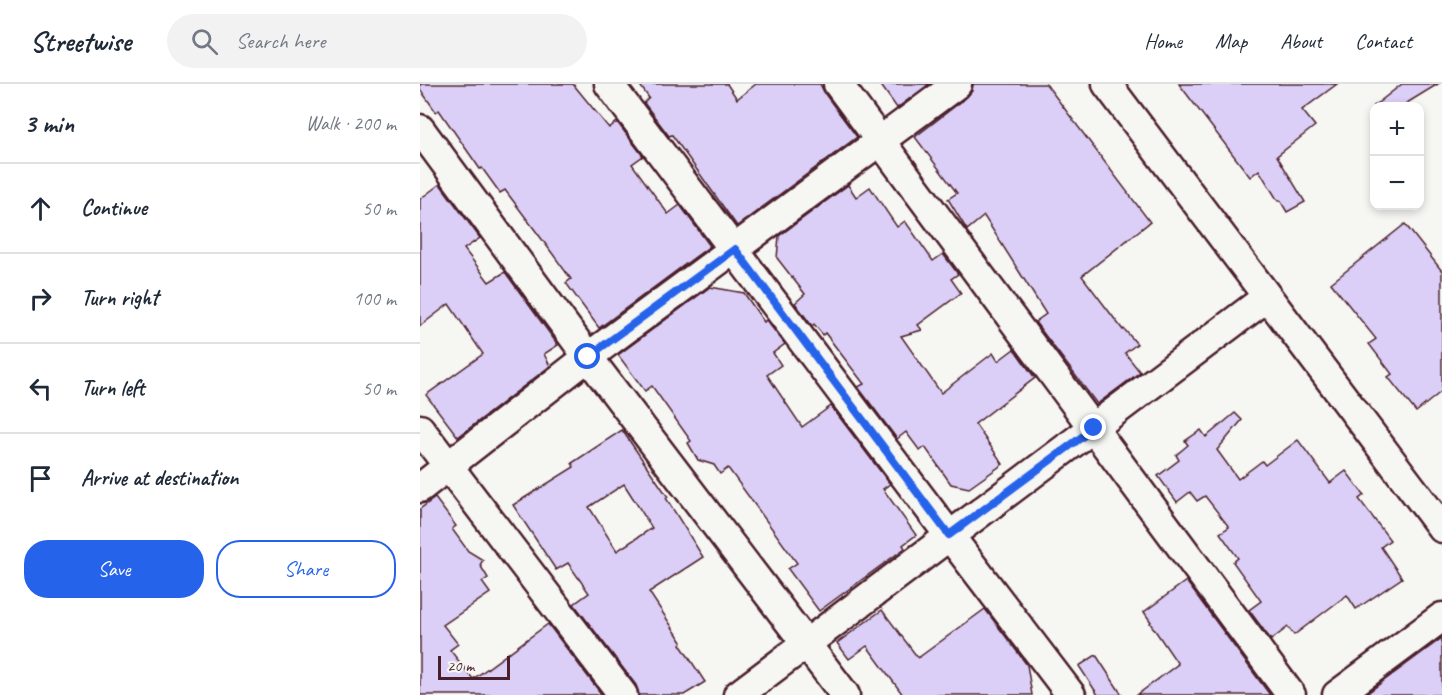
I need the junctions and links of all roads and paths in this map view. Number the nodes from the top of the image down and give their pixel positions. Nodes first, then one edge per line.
1 (609, 84) edge
2 (838, 84) edge
3 (957, 84) edge
4 (1107, 84) edge
5 (420, 129) edge
6 (880, 141) junction
7 (735, 249) junction
8 (1267, 297) junction
9 (588, 357) junction
10 (1094, 428) junction
11 (420, 429) edge
12 (448, 466) junction
13 (420, 488) edge
14 (1442, 528) edge
15 (949, 535) junction
16 (1442, 617) edge
17 (806, 644) junction
18 (622, 695) edge
19 (738, 695) edge
20 (845, 695) edge
21 (1071, 695) edge
22 (1291, 695) edge
23 (1337, 695) edge

1 - 7 street
2 - 6 street
3 - 6 street
4 - 8 street
5 - 9 street
6 - 7 street
6 - 10 street
7 - 9 street
7 - 15 street
8 - 10 street
8 - 14 street
9 - 12 street
9 - 17 street
10 - 15 street
10 - 22 street
11 - 12 street
12 - 13 street
12 - 18 street
15 - 17 street
15 - 21 street
16 - 23 street
17 - 19 street
17 - 20 street

